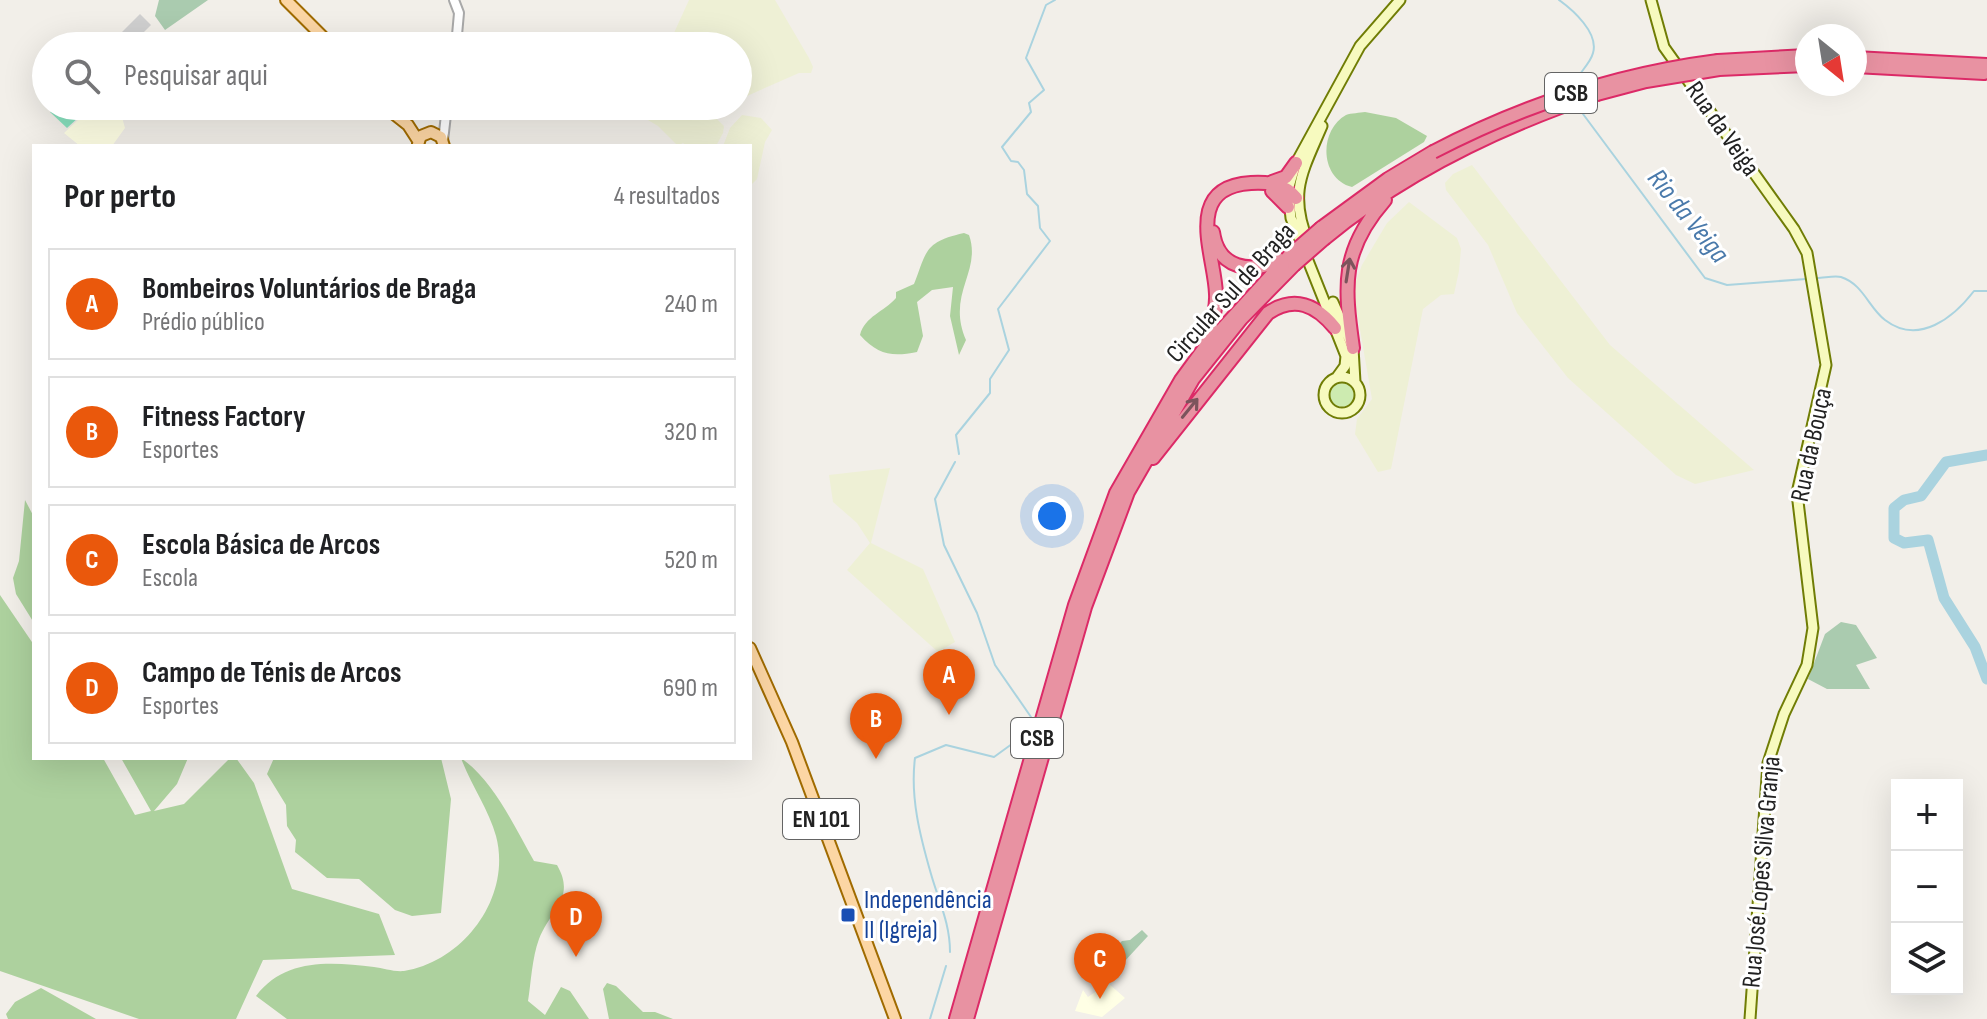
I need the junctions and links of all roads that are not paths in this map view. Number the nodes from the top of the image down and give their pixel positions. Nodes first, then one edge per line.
1 (286, 0) edge
2 (454, 0) edge
3 (1400, 0) edge
4 (1651, 0) edge
5 (318, 32) edge
6 (457, 32) edge
7 (1795, 57) edge
8 (1867, 59) edge
9 (1718, 65) junction
10 (1795, 65) edge
11 (1987, 65) edge
12 (1867, 67) edge
13 (1987, 73) edge
14 (1343, 79) junction
15 (402, 120) edge
16 (413, 120) edge
17 (443, 120) edge
18 (446, 120) edge
19 (429, 133) junction
20 (418, 144) edge
21 (443, 144) edge
22 (1436, 157) junction
23 (1296, 163) junction
24 (1270, 187) junction
25 (1395, 188) junction
26 (1292, 195) junction
27 (1323, 233) junction
28 (1807, 253) joint
29 (1292, 260) junction
30 (1335, 328) junction
31 (1353, 348) junction
32 (1203, 350) junction
33 (1337, 377) junction
34 (1355, 382) junction
35 (1101, 543) junction
36 (752, 653) edge
37 (1779, 726) joint
38 (970, 992) junction
39 (969, 1016) edge
40 (892, 1019) edge
41 (956, 1019) edge
42 (1750, 1019) edge

1 - 5 main road
2 - 6 street
3 - 14 main road
4 - 28 main road, Rua da Veiga
7 - 9 highway, Circular Sul de Braga / CSB
8 - 11 highway
9 - 10 highway, Circular Sul de Braga / CSB
9 - 22 highway, Circular Sul de Braga / CSB, bridge
12 - 13 highway
14 - 23 main road
14 - 26 main road
15 - 20 main road
16 - 19 main road
17 - 19 street
18 - 21 street
19 - 20 main road
19 - 21 main road
22 - 25 highway, Circular Sul de Braga / CSB
22 - 27 highway, Circular Sul de Braga / CSB
23 - 24 highway
23 - 26 main road
24 - 26 highway
24 - 29 highway
24 - 32 highway
25 - 27 highway, Circular Sul de Braga / CSB
31 -> 25 highway
26 - 30 main road
26 - 31 main road
27 - 29 highway, Circular Sul de Braga / CSB, bridge
28 - 37 main road, Rua da Bouça
29 - 32 highway, Circular Sul de Braga / CSB
29 - 35 highway, Circular Sul de Braga / CSB
30 - 33 main road
35 -> 30 highway
31 - 34 main road
32 - 35 highway, Circular Sul de Braga / CSB
33 - 34 main road
33 - 34 main road
35 - 38 highway, Circular Sul de Braga / CSB
36 - 40 main road, EN 101
37 - 42 main road, Rua José Lopes Silva Granja
38 - 39 highway, Circular Sul de Braga / CSB
38 - 41 highway, Circular Sul de Braga / CSB

